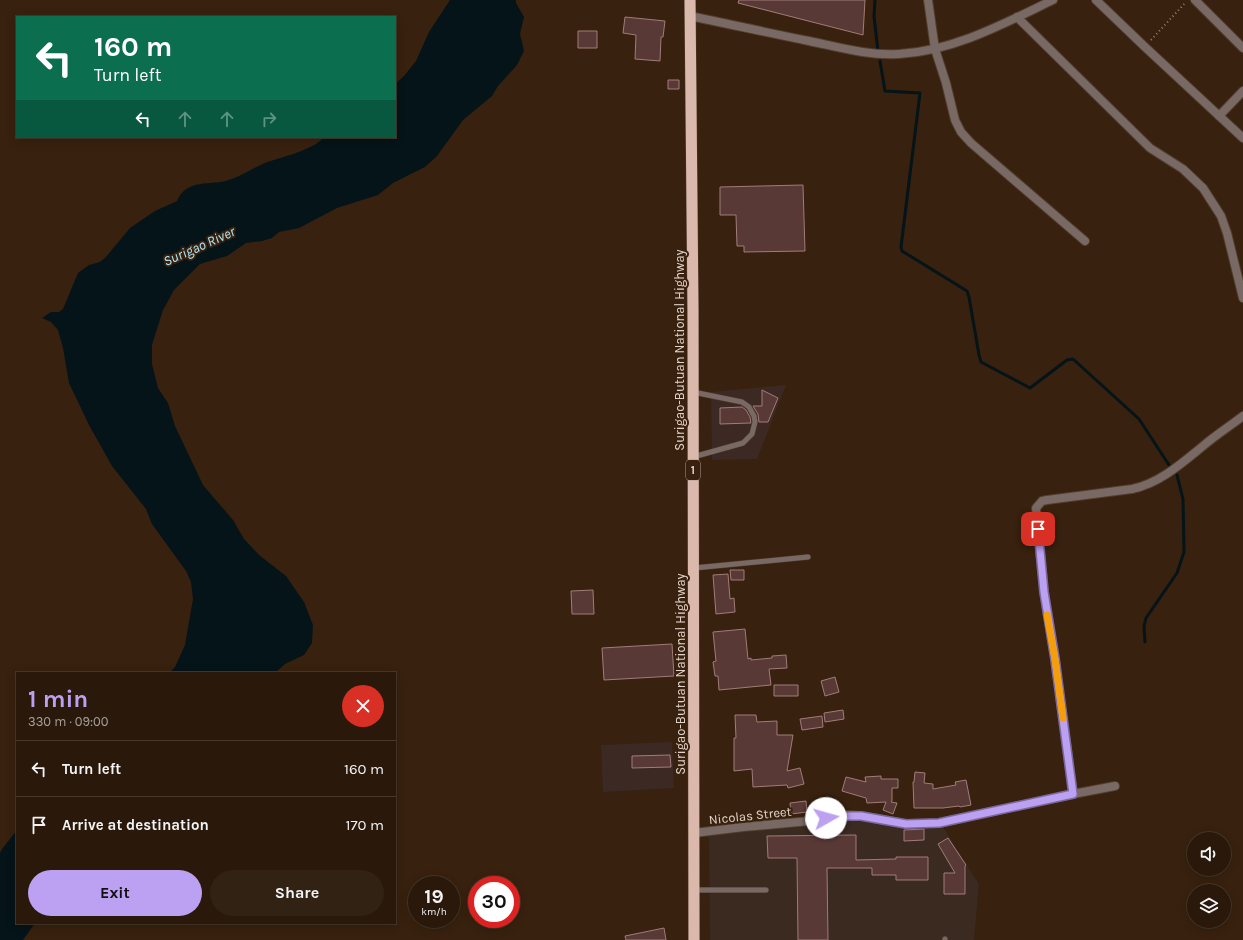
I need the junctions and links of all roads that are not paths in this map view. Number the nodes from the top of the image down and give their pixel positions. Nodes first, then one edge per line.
1 (690, 0) edge
2 (928, 0) edge
3 (1053, 0) edge
4 (1096, 0) edge
5 (1195, 0) edge
6 (690, 16) junction
7 (1017, 17) junction
8 (1243, 48) edge
9 (935, 49) junction
10 (1243, 91) edge
11 (1219, 116) junction
12 (1243, 138) edge
13 (1085, 241) dead end
14 (1243, 298) edge
15 (693, 392) junction
16 (1243, 416) edge
17 (693, 457) junction
18 (808, 557) dead end
19 (694, 568) junction
20 (1115, 786) dead end
21 (1073, 794) junction
22 (694, 833) junction
23 (694, 890) junction
24 (766, 890) dead end
25 (694, 940) edge

1 - 6 highway, Surigao-Butuan National Highway / 1
2 - 9 street
3 - 7 street
4 - 11 street
5 - 8 street
6 - 9 street
6 - 15 highway, Surigao-Butuan National Highway / 1
7 - 9 street
7 - 14 street
9 - 13 street
10 - 11 street
11 - 12 street
15 - 17 highway, Surigao-Butuan National Highway / 1
15 - 17 lane
16 - 21 street
17 - 19 highway, Surigao-Butuan National Highway / 1
18 - 19 lane
19 - 22 highway, Surigao-Butuan National Highway / 1
20 - 21 street, Nicolas Street
21 - 22 street, Nicolas Street
22 - 23 highway, Surigao-Butuan National Highway / 1
23 - 24 lane
23 - 25 highway, Surigao-Butuan National Highway / 1

